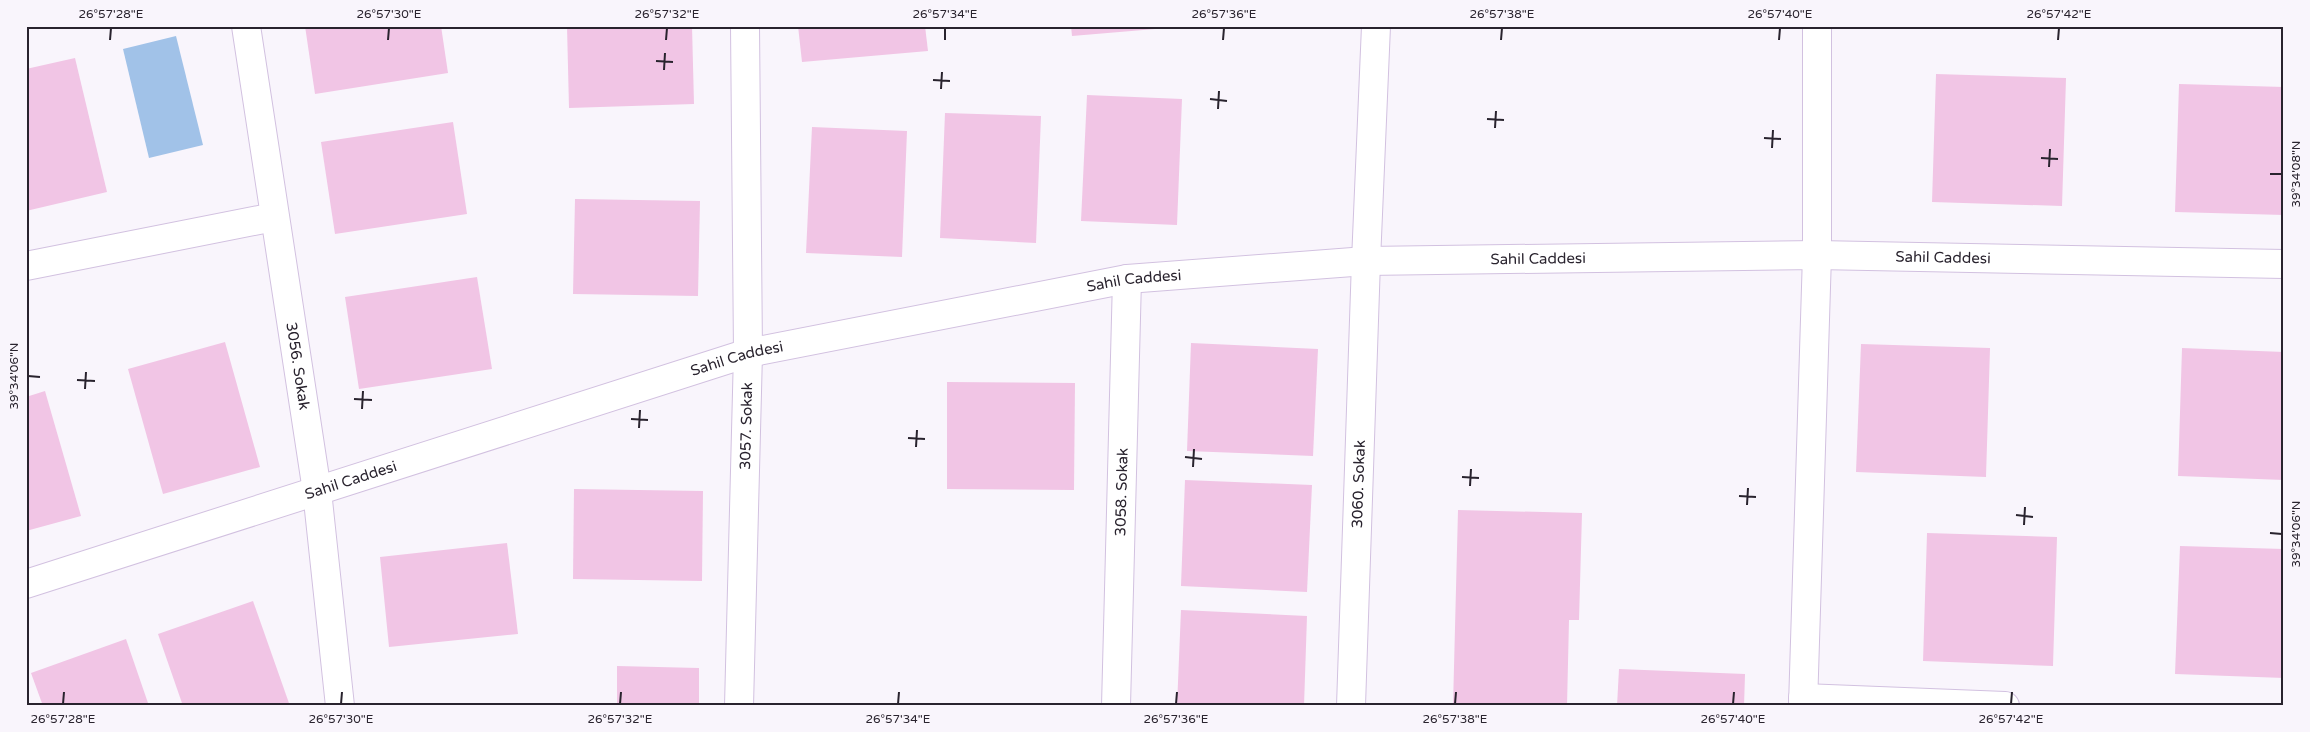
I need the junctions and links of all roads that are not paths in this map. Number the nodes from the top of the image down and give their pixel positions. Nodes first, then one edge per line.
1 (246, 26) edge
2 (745, 26) edge
3 (1376, 26) edge
4 (1817, 26) edge
5 (274, 217) junction
6 (1817, 255) junction
7 (1366, 261) junction
8 (2284, 264) edge
9 (26, 266) edge
10 (1128, 279) junction
11 (748, 352) junction
12 (317, 491) junction
13 (26, 584) edge
14 (1803, 702) edge
15 (340, 706) edge
16 (739, 706) edge
17 (1116, 706) edge
18 (1351, 706) edge
19 (2005, 706) edge

1 - 5 street, 3056. Sokak
2 - 11 street, 3057. Sokak
3 - 7 street, 3060. Sokak
4 - 6 street
5 - 9 street
5 - 12 street, 3056. Sokak
6 - 7 street, Sahil Caddesi
6 - 8 street, Sahil Caddesi
6 - 14 street
7 - 10 street, Sahil Caddesi
7 - 18 street, 3060. Sokak
10 - 11 street, Sahil Caddesi
10 - 17 street, 3058. Sokak
11 - 12 street, Sahil Caddesi
11 - 16 street, 3057. Sokak
12 - 13 street, Sahil Caddesi
12 - 15 street, 3056. Sokak
14 - 19 street

